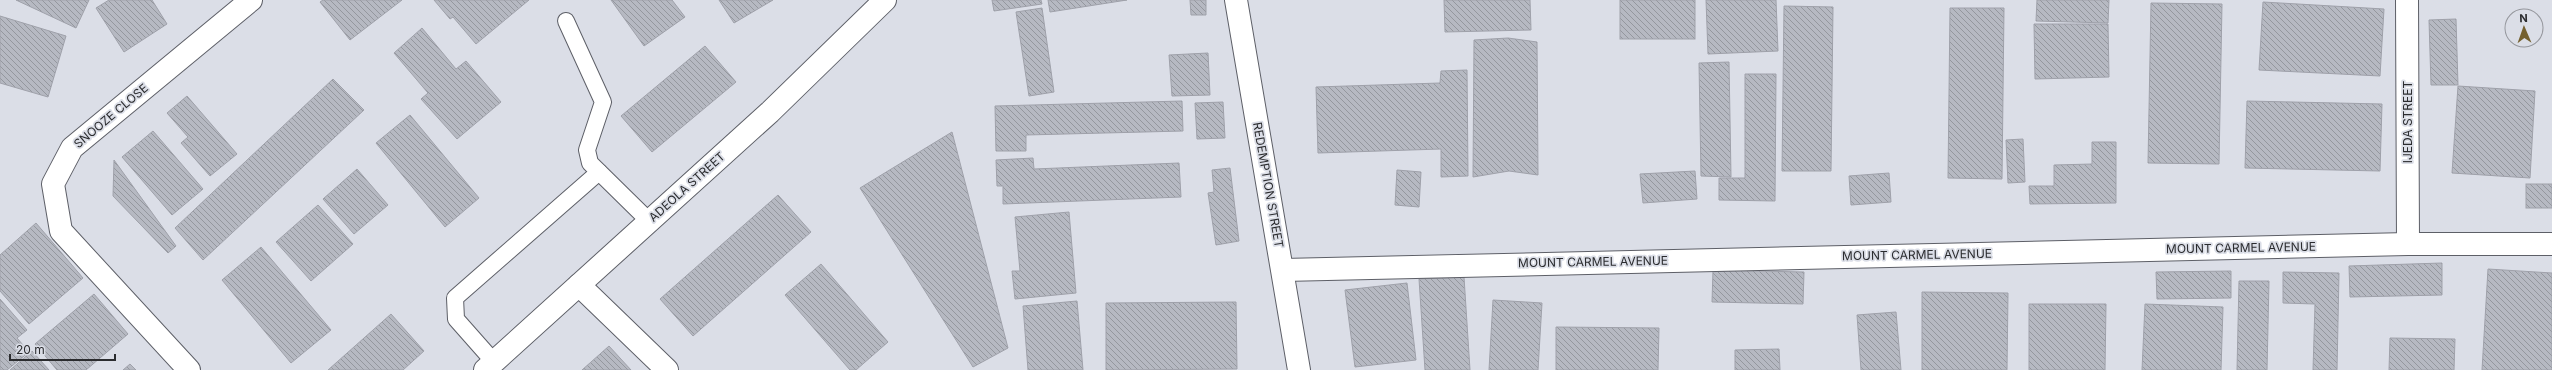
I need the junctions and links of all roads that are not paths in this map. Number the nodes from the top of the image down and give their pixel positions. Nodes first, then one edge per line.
1 (251, 0) edge
2 (885, 0) edge
3 (1236, 0) edge
4 (2408, 0) edge
5 (566, 21) dead end
6 (599, 172) junction
7 (649, 221) junction
8 (2408, 244) junction
9 (2552, 244) edge
10 (1283, 270) junction
11 (579, 285) junction
12 (489, 366) edge
13 (188, 370) edge
14 (667, 370) edge
15 (1299, 370) edge

1 - 13 street, SNOOZE CLOSE
2 - 7 street, ADEOLA STREET
3 - 10 street, REDEMPTION STREET
4 - 8 street, IJEDA STREET
5 - 6 lane
6 - 7 lane
6 - 12 lane
7 - 11 street, ADEOLA STREET
8 - 9 street, MOUNT CARMEL AVENUE
8 - 10 street, MOUNT CARMEL AVENUE
10 - 15 street, REDEMPTION STREET
11 - 12 street, ADEOLA STREET
11 - 14 street

